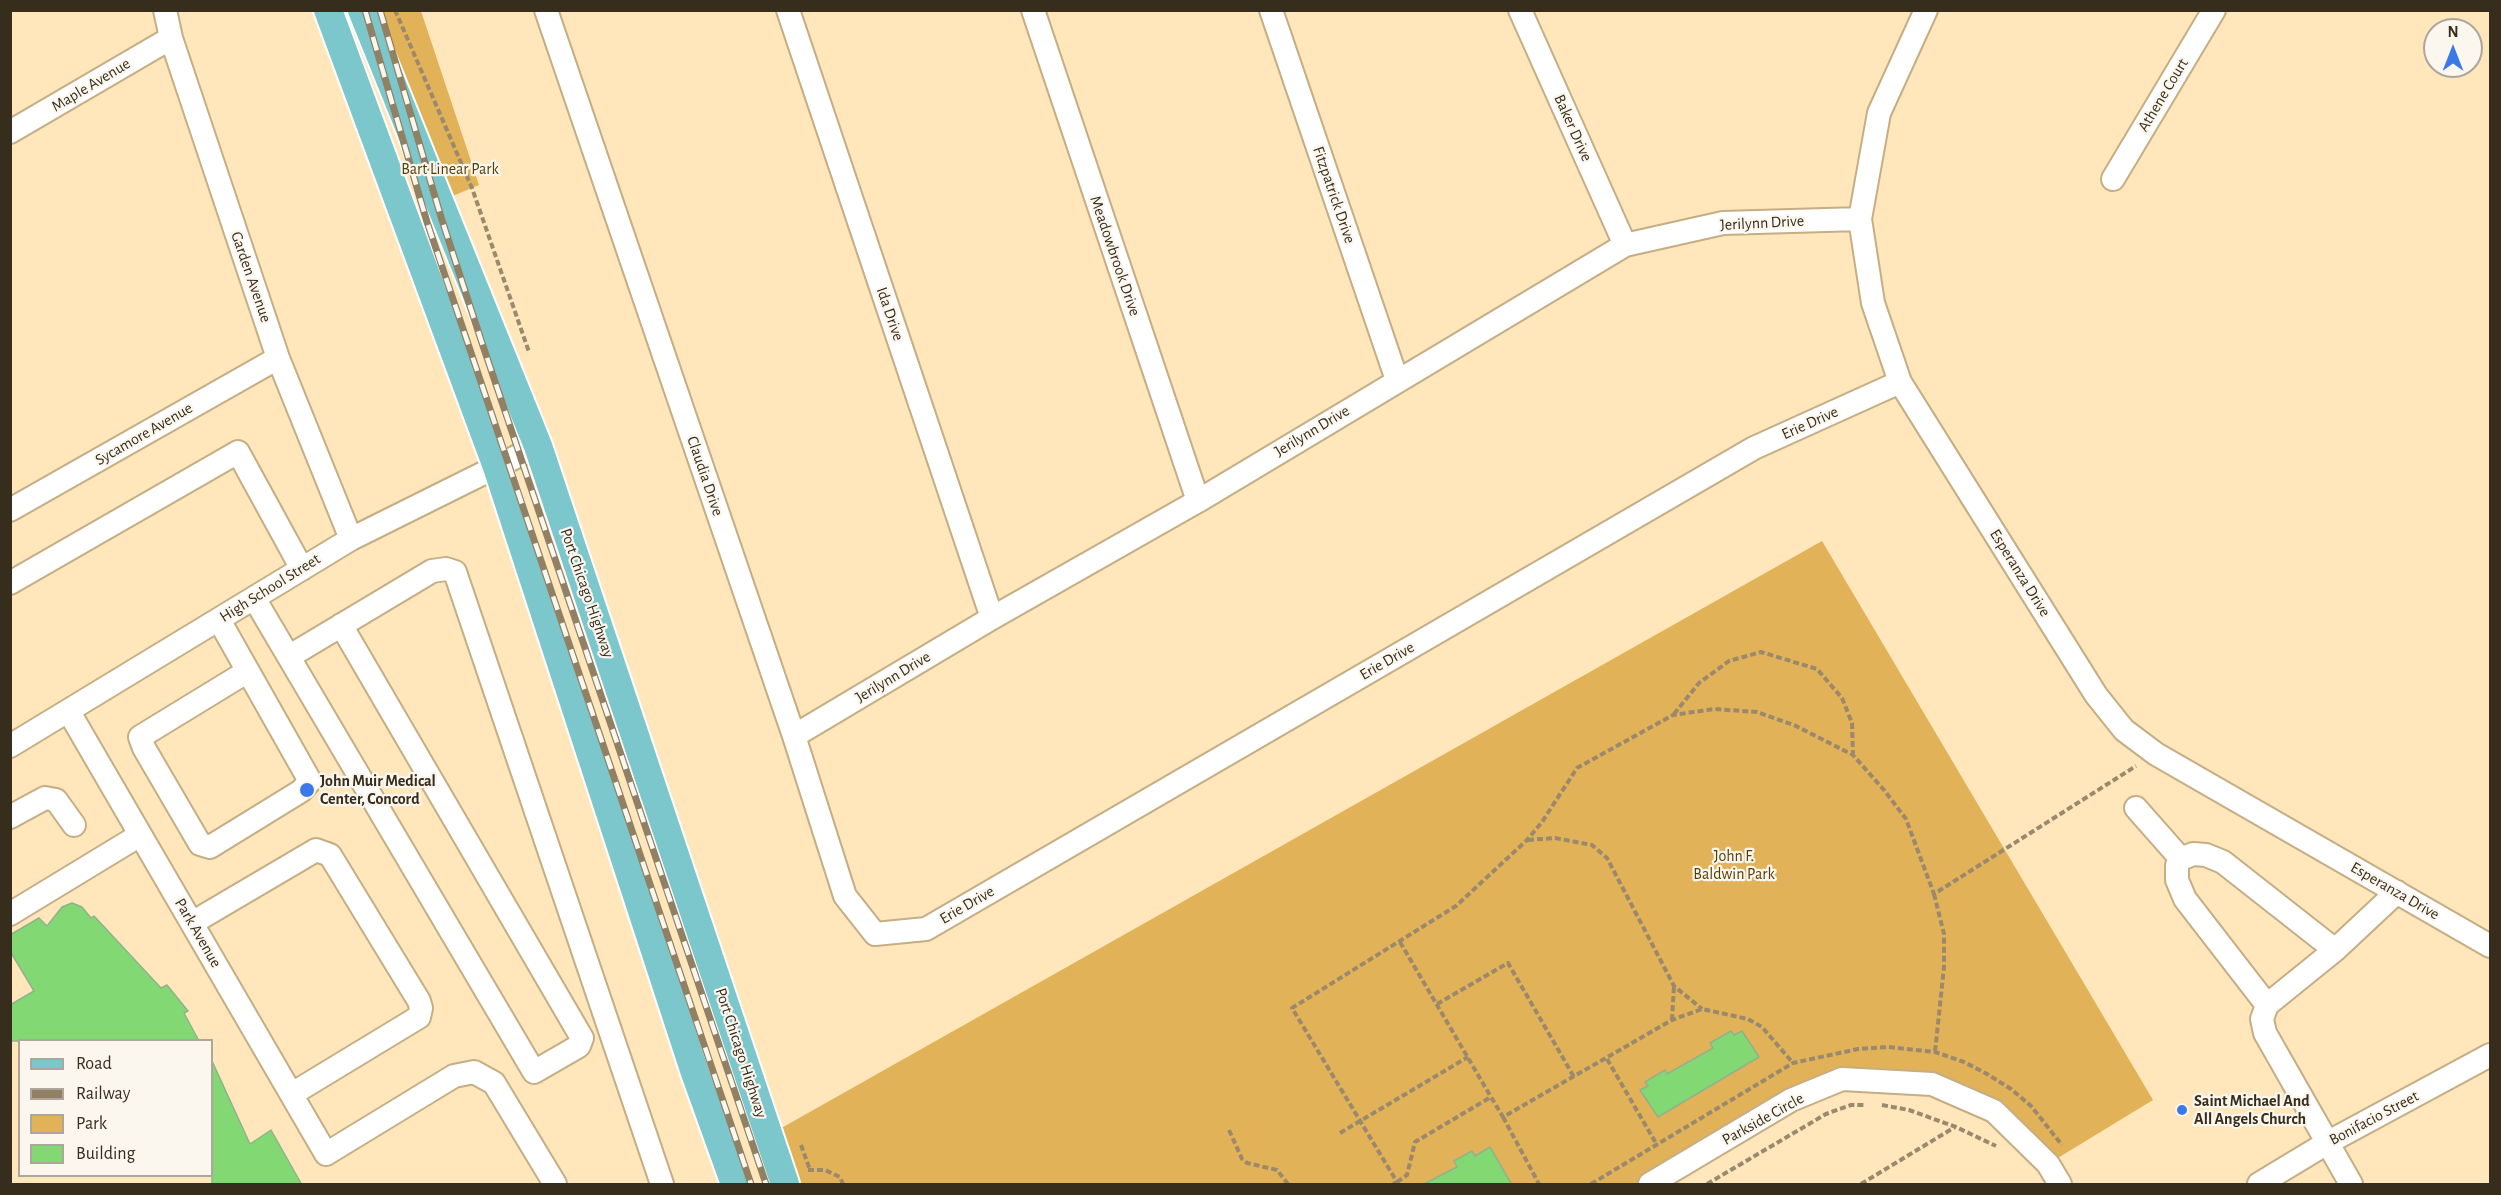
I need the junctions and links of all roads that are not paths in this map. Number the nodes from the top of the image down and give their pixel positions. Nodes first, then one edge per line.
1 (165, 10) edge
2 (328, 10) edge
3 (362, 10) edge
4 (546, 10) edge
5 (788, 10) edge
6 (1033, 10) edge
7 (1271, 10) edge
8 (1520, 10) edge
9 (1926, 10) edge
10 (2214, 10) edge
11 (171, 38) junction
12 (10, 132) edge
13 (2113, 179) dead end
14 (1860, 219) junction
15 (1625, 244) junction
16 (278, 358) junction
17 (1397, 380) junction
18 (1900, 382) junction
19 (538, 446) junction
20 (497, 467) junction
21 (1198, 501) junction
22 (10, 510) edge
23 (351, 539) junction
24 (302, 569) junction
25 (10, 583) edge
26 (254, 598) junction
27 (992, 618) junction
28 (219, 620) junction
29 (341, 625) junction
30 (290, 656) junction
31 (248, 671) junction
32 (69, 712) junction
33 (794, 736) junction
34 (10, 746) edge
35 (2136, 808) dead end
36 (10, 817) edge
37 (74, 825) dead end
38 (141, 835) junction
39 (2181, 859) junction
40 (2397, 892) junction
41 (10, 914) edge
42 (192, 923) junction
43 (875, 934) joint
44 (2490, 946) edge
45 (2335, 950) junction
46 (2267, 1005) junction
47 (2490, 1055) edge
48 (292, 1094) junction
49 (2327, 1143) junction
50 (784, 1180) edge
51 (555, 1185) edge
52 (662, 1185) edge
53 (735, 1185) edge
54 (1650, 1185) edge
55 (2060, 1185) edge
56 (2259, 1185) edge
57 (2351, 1185) edge

1 - 11 street, Garden Avenue
2 - 20 main road
3 - 19 main road, Port Chicago Highway
4 - 33 street, Claudia Drive
5 - 27 street, Ida Drive
6 - 21 street, Meadowbrook Drive
7 - 17 street, Fitzpatrick Drive
8 - 15 street, Baker Drive
9 - 14 street, Esperanza Drive
10 - 13 street, Athene Court
11 - 12 street, Maple Avenue
11 - 16 street, Garden Avenue
14 - 15 street, Jerilynn Drive
14 - 18 street, Esperanza Drive
15 - 17 street, Jerilynn Drive
16 - 22 street, Sycamore Avenue
16 - 23 street, Garden Avenue
17 - 21 street, Jerilynn Drive
18 - 40 street, Esperanza Drive
18 - 43 street, Erie Drive
19 - 20 street, High School Street
19 - 50 main road, Port Chicago Highway
20 - 23 street, High School Street
20 - 53 main road
21 - 27 street, Jerilynn Drive
23 - 24 street, High School Street
24 - 25 street
24 - 26 street, High School Street
26 - 28 street, High School Street
26 - 30 street
27 - 33 street, Jerilynn Drive
28 - 31 street
28 - 32 street, High School Street
29 - 30 street
29 - 30 street
29 - 52 street
31 - 31 street
32 - 34 street, High School Street
32 - 38 street, Park Avenue
33 - 43 street, Claudia Drive
35 - 39 street
36 - 37 street
38 - 41 street
38 - 42 street, Park Avenue
39 - 45 street
39 - 46 street
40 - 44 street, Esperanza Drive
40 - 45 street
42 - 48 street, Park Avenue
42 - 48 street
45 - 46 street
46 - 49 street
47 - 49 street, Bonifacio Street
48 - 51 street, Park Avenue
49 - 56 street, Bonifacio Street
49 - 57 street
54 - 55 street, Parkside Circle

